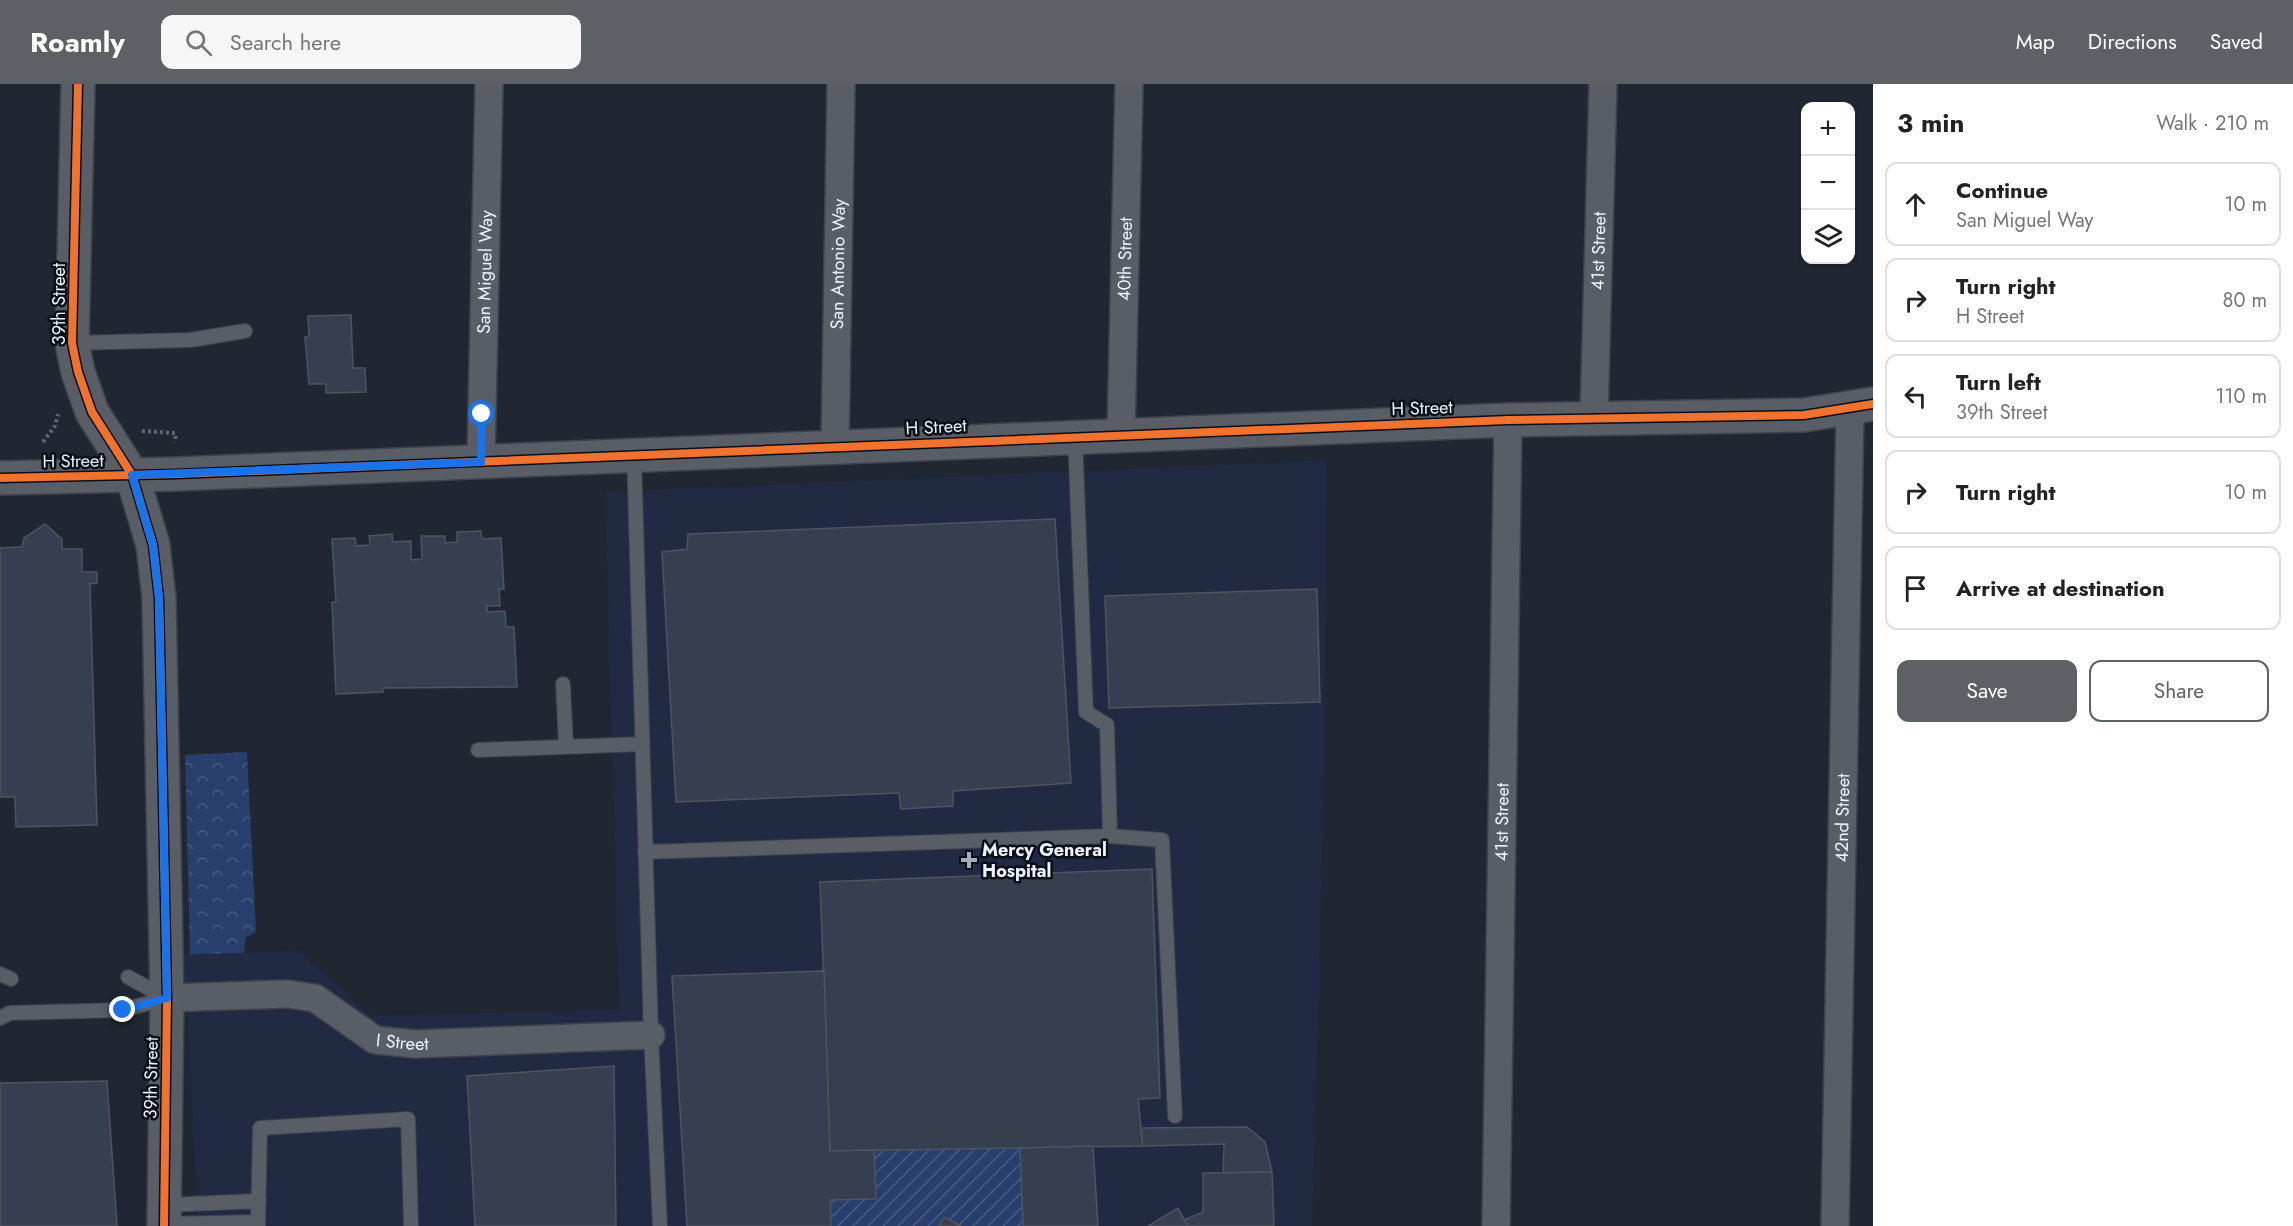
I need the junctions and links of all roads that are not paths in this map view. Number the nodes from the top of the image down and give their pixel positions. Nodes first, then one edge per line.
1 (78, 84) edge
2 (489, 84) edge
3 (841, 84) edge
4 (1129, 84) edge
5 (1603, 84) edge
6 (245, 331) dead end
7 (72, 343) junction
8 (1862, 407) edge
9 (1594, 417) junction
10 (1508, 420) junction
11 (1121, 435) junction
12 (1075, 436) junction
13 (835, 447) junction
14 (634, 454) junction
15 (481, 462) junction
16 (132, 475) junction
17 (0, 478) edge
18 (563, 684) dead end
19 (642, 744) junction
20 (566, 745) junction
21 (478, 750) dead end
22 (1110, 836) junction
23 (645, 852) junction
24 (128, 977) dead end
25 (167, 998) junction
26 (0, 1018) edge
27 (651, 1035) junction
28 (1175, 1116) dead end
29 (259, 1201) junction
30 (164, 1218) edge
31 (258, 1224) edge
32 (411, 1226) edge
33 (660, 1226) edge
34 (1496, 1226) edge
35 (1835, 1226) edge

1 - 7 main road, 39th Street
2 - 15 street, San Miguel Way
3 - 13 street, San Antonio Way
4 - 11 street, 40th Street
5 - 9 street, 41st Street
6 - 7 lane
7 - 16 main road, 39th Street
8 - 9 main road, H Street
8 - 35 street, 42nd Street
9 - 10 main road, H Street
10 - 11 main road, H Street
10 - 34 street, 41st Street
11 - 12 main road, H Street
12 - 13 main road, H Street
12 - 22 lane
13 - 14 main road, H Street
14 - 15 main road, H Street
14 - 19 lane
15 - 16 main road, H Street
16 - 17 main road, H Street
16 - 25 main road, 39th Street
18 - 20 lane
19 - 20 lane
19 - 23 lane
20 - 21 lane
22 - 23 lane
22 - 28 lane
23 - 27 lane
24 - 25 lane
25 - 26 lane
25 - 27 street, I Street
25 - 30 main road, 39th Street
27 - 33 lane
29 - 30 lane
29 - 31 lane
29 - 32 lane
30 - 31 lane

